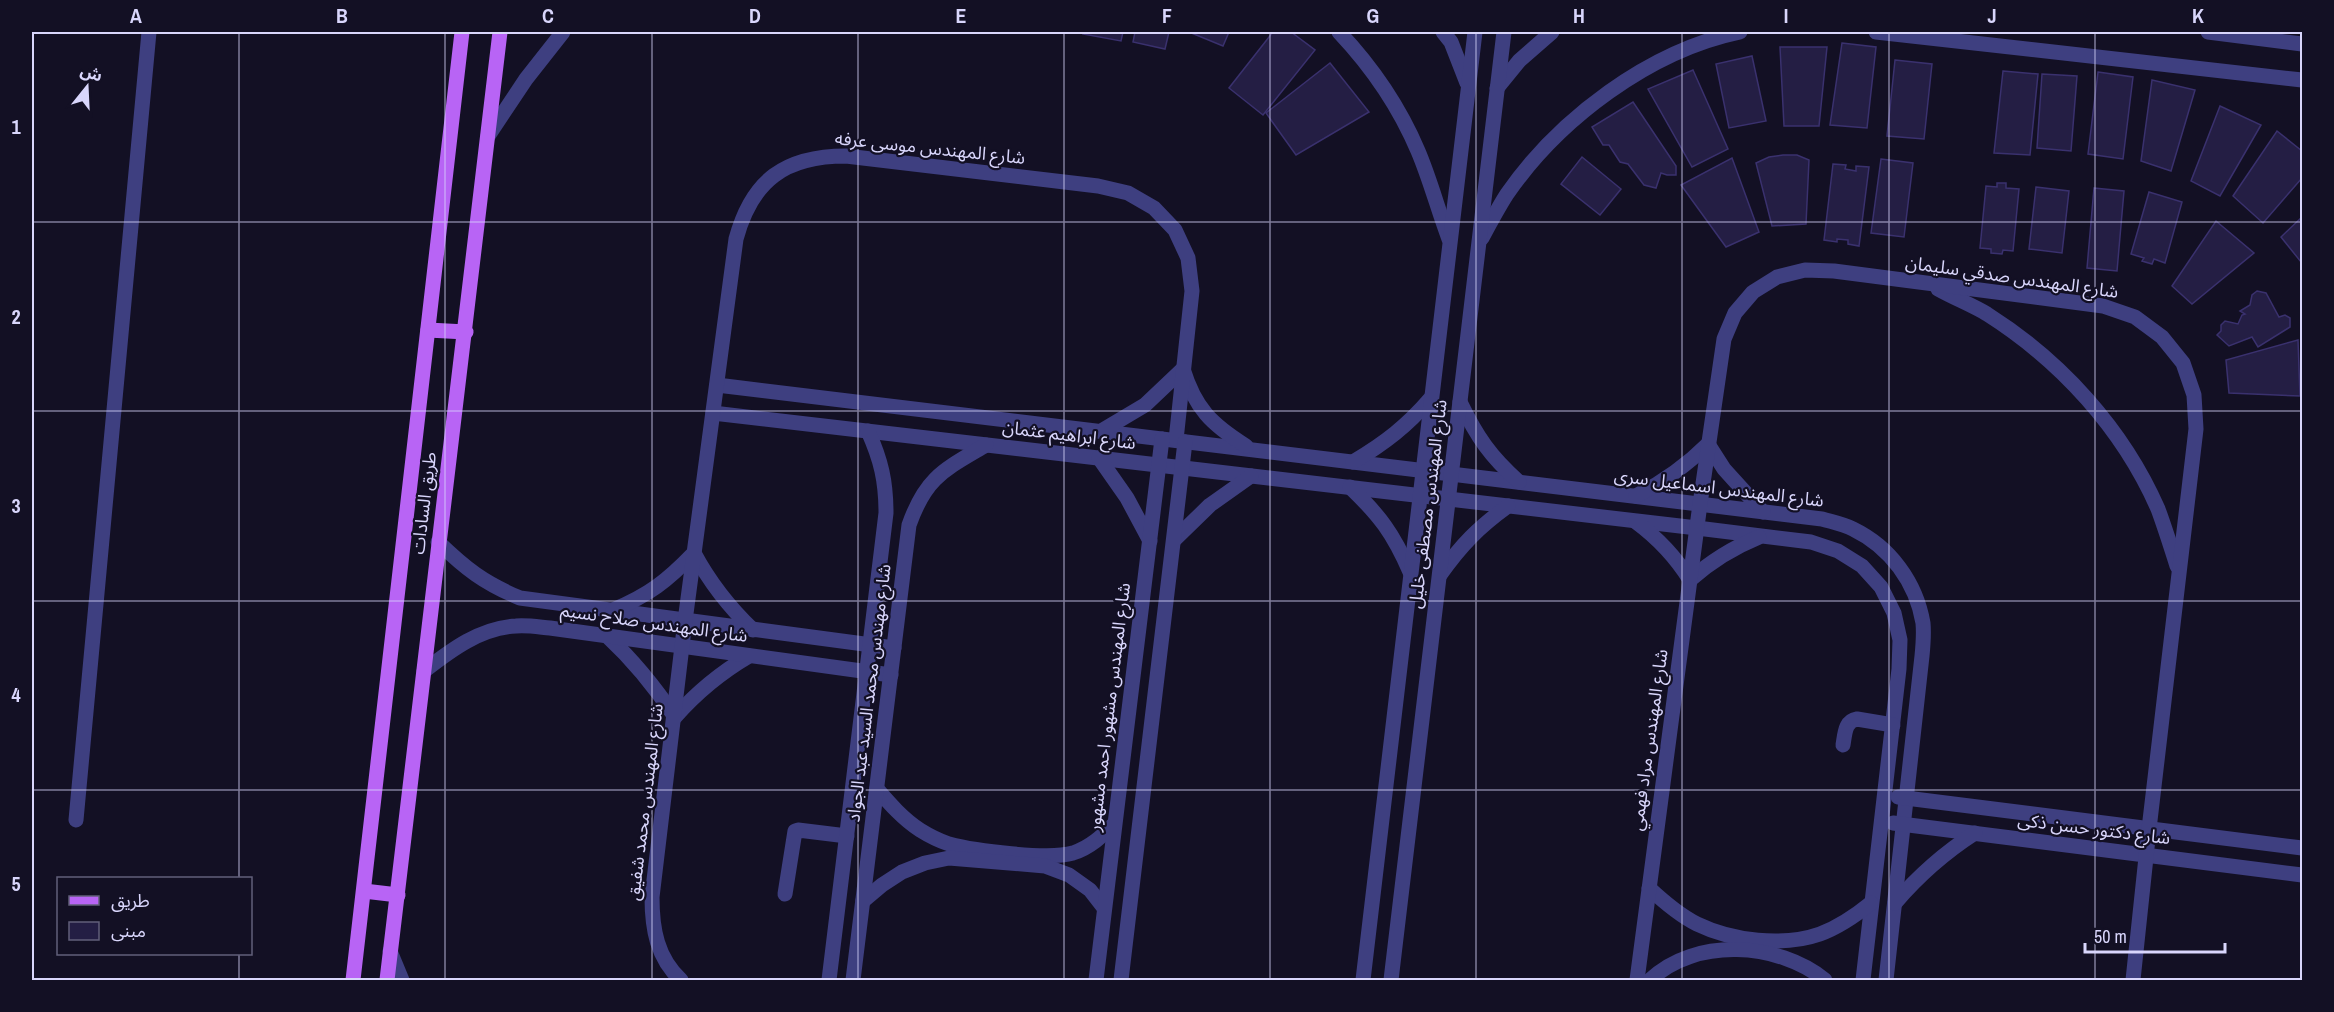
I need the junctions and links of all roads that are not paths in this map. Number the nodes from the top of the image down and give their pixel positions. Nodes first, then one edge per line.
1 (149, 32) edge
2 (462, 32) edge
3 (500, 32) edge
4 (563, 32) edge
5 (1339, 32) edge
6 (1443, 32) edge
7 (1475, 32) edge
8 (1504, 32) edge
9 (1552, 32) edge
10 (1740, 32) edge
11 (1876, 32) edge
12 (2208, 32) edge
13 (2233, 33) edge
14 (2302, 44) edge
15 (2302, 80) edge
16 (1468, 86) junction
17 (1497, 88) junction
18 (488, 136) junction
19 (1450, 243) junction
20 (1479, 243) junction
21 (1927, 284) junction
22 (428, 330) junction
23 (466, 332) junction
24 (1183, 369) junction
25 (717, 385) junction
26 (1431, 398) junction
27 (1460, 402) junction
28 (713, 413) junction
29 (1103, 430) junction
30 (868, 431) junction
31 (1174, 440) junction
32 (1708, 444) junction
33 (986, 445) junction
34 (1250, 448) junction
35 (1099, 458) junction
36 (1353, 462) junction
37 (1159, 465) junction
38 (1182, 468) junction
39 (1423, 471) junction
40 (1451, 474) junction
41 (1251, 476) junction
42 (1519, 482) junction
43 (1350, 487) junction
44 (1420, 495) junction
45 (1636, 496) junction
46 (1448, 498) junction
47 (1700, 504) junction
48 (1508, 506) junction
49 (1763, 512) junction
50 (1633, 520) junction
51 (1696, 528) junction
52 (1761, 536) junction
53 (1174, 540) junction
54 (1150, 541) junction
55 (438, 542) junction
56 (694, 553) junction
57 (2179, 572) junction
58 (1411, 574) junction
59 (1438, 578) junction
60 (1690, 580) junction
61 (611, 611) junction
62 (686, 621) junction
63 (753, 630) junction
64 (607, 636) junction
65 (870, 645) junction
66 (683, 646) junction
67 (894, 648) junction
68 (749, 656) junction
69 (424, 671) junction
70 (867, 671) junction
71 (891, 675) junction
72 (675, 717) junction
73 (1893, 725) junction
74 (1843, 744) dead end
75 (877, 789) junction
76 (1884, 796) junction
77 (1906, 798) junction
78 (76, 820) dead end
79 (1881, 821) junction
80 (1114, 824) junction
81 (1904, 824) junction
82 (2149, 829) junction
83 (1975, 833) junction
84 (847, 836) junction
85 (2302, 848) edge
86 (2146, 855) junction
87 (998, 857) junction
88 (2302, 875) edge
89 (1649, 888) junction
90 (364, 891) junction
91 (786, 894) dead end
92 (398, 895) junction
93 (863, 901) junction
94 (1871, 903) junction
95 (1895, 903) junction
96 (1104, 908) junction
97 (1756, 946) junction
98 (390, 951) junction
99 (830, 974) edge
100 (353, 981) edge
101 (387, 981) edge
102 (402, 981) edge
103 (681, 981) edge
104 (814, 981) edge
105 (853, 981) edge
106 (1095, 981) edge
107 (1121, 981) edge
108 (1363, 981) edge
109 (1391, 981) edge
110 (1637, 981) edge
111 (1650, 981) edge
112 (1825, 981) edge
113 (1863, 981) edge
114 (1886, 981) edge
115 (2133, 981) edge

1 - 78 street
2 - 22 main road, طريق السادات
3 - 18 main road, طريق السادات
4 - 18 street
5 - 19 street
6 - 16 street
7 - 16 street, شارع المهندس مصطفى خليل
8 - 17 street, شارع المهندس مصطفى خليل
9 - 17 street
10 - 20 street
11 - 15 street
12 - 13 street
13 - 14 street
16 - 19 street, شارع المهندس مصطفى خليل
17 - 20 street, شارع المهندس مصطفى خليل
18 - 23 main road, طريق السادات
19 - 26 street, شارع المهندس مصطفى خليل
20 - 27 street, شارع المهندس مصطفى خليل
21 - 32 street, شارع المهندس صدقي سليمان
21 - 57 street
21 - 57 street, شارع المهندس صدقي سليمان
22 - 23 main road
22 - 90 main road, طريق السادات
23 - 55 main road, طريق السادات
24 - 25 street, شارع المهندس موسى عرفه
24 - 29 street
24 - 31 street, شارع المهندس موسى عرفه
24 - 34 street
25 - 28 street, شارع المهندس موسى عرفه
25 - 29 street, شارع ابراهيم عثمان
26 - 36 street
26 - 39 street, شارع المهندس مصطفى خليل
27 - 40 street, شارع المهندس مصطفى خليل
27 - 42 street
28 - 30 street, شارع ابراهيم عثمان
28 - 56 street, شارع المهندس موسى عرفه
29 - 31 street, شارع ابراهيم عثمان
30 - 33 street, شارع ابراهيم عثمان
30 - 65 street, شارع مهندس محمد السيد عبد الجواد
31 - 34 street, شارع ابراهيم عثمان
31 - 37 street, شارع المهندس مشهور احمد مشهور
31 - 38 street
32 - 45 street
32 - 47 street, شارع المهندس صدقي سليمان
32 - 49 street
33 - 35 street, شارع ابراهيم عثمان
33 - 67 street, شارع مهندس محمد السيد عبد الجواد
34 - 36 street, شارع ابراهيم عثمان
35 - 37 street, شارع ابراهيم عثمان
35 - 54 street
36 - 39 street, شارع ابراهيم عثمان
37 - 38 street, شارع ابراهيم عثمان
37 - 54 street, شارع المهندس مشهور احمد مشهور
38 - 41 street, شارع ابراهيم عثمان
38 - 53 street
39 - 40 street, شارع المهندس اسماعيل سرى
39 - 44 street, شارع المهندس مصطفى خليل
40 - 42 street, شارع المهندس اسماعيل سرى
40 - 46 street, شارع المهندس مصطفى خليل
41 - 43 street, شارع ابراهيم عثمان
41 - 53 street
42 - 45 street, شارع المهندس اسماعيل سرى
43 - 44 street, شارع ابراهيم عثمان
43 - 58 street
44 - 46 street
44 - 58 street, شارع المهندس مصطفى خليل
45 - 47 street, شارع المهندس اسماعيل سرى
46 - 48 street
46 - 59 street, شارع المهندس مصطفى خليل
47 - 49 street, شارع المهندس اسماعيل سرى
47 - 51 street, شارع المهندس مراد فهمي
48 - 50 street
48 - 59 street
49 - 77 street, شارع المهندس اسماعيل سرى
50 - 51 street
50 - 60 street
51 - 52 street
51 - 60 street, شارع المهندس مراد فهمي
52 - 60 street
52 - 73 street
53 - 107 street
54 - 80 street, شارع المهندس مشهور احمد مشهور
55 - 61 street, شارع المهندس صلاح نسيم
55 - 69 main road, طريق السادات
56 - 61 street
56 - 62 street, شارع المهندس موسى عرفه
56 - 63 street
57 - 82 street, شارع المهندس صدقي سليمان
58 - 108 street, شارع المهندس مصطفى خليل
59 - 109 street, شارع المهندس مصطفى خليل
60 - 89 street, شارع المهندس مراد فهمي
61 - 62 street, شارع المهندس صلاح نسيم
62 - 63 street, شارع المهندس صلاح نسيم
62 - 66 street, شارع المهندس محمد شفيق
63 - 65 street, شارع المهندس صلاح نسيم
64 - 66 street, شارع المهندس صلاح نسيم
64 - 69 street, شارع المهندس صلاح نسيم
64 - 72 street
65 - 67 street, شارع المهندس صلاح نسيم
65 - 70 street, شارع مهندس محمد السيد عبد الجواد
66 - 68 street, شارع المهندس صلاح نسيم
66 - 72 street, شارع المهندس محمد شفيق
67 - 71 street, شارع مهندس محمد السيد عبد الجواد
68 - 70 street, شارع المهندس صلاح نسيم
68 - 72 street
69 - 92 main road, طريق السادات
70 - 71 street, شارع المهندس صلاح نسيم
70 - 84 street, شارع مهندس محمد السيد عبد الجواد
71 - 75 street, شارع مهندس محمد السيد عبد الجواد
72 - 103 street, شارع المهندس محمد شفيق
73 - 74 street
73 - 76 street
75 - 87 street
75 - 93 street, شارع مهندس محمد السيد عبد الجواد
76 - 77 street, شارع دكتور حسن ذكى
76 - 79 street
77 - 81 street, شارع المهندس اسماعيل سرى
77 - 82 street, شارع دكتور حسن ذكى
79 - 81 street, شارع دكتور حسن ذكى
79 - 94 street
80 - 87 street
80 - 96 street, شارع المهندس مشهور احمد مشهور
81 - 83 street, شارع دكتور حسن ذكى
81 - 95 street, شارع المهندس اسماعيل سرى
82 - 85 street, شارع دكتور حسن ذكى
82 - 86 street, شارع المهندس صدقي سليمان
83 - 86 street, شارع دكتور حسن ذكى
83 - 95 street
84 - 91 street
84 - 99 street, شارع مهندس محمد السيد عبد الجواد
86 - 88 street, شارع دكتور حسن ذكى
86 - 115 street, شارع المهندس صدقي سليمان
87 - 93 street
87 - 96 street
89 - 97 street
89 - 110 street, شارع المهندس مراد فهمي
90 - 92 main road
90 - 100 main road, طريق السادات
92 - 98 main road, طريق السادات
93 - 105 street, شارع مهندس محمد السيد عبد الجواد
94 - 97 street
94 - 113 street
95 - 114 street, شارع المهندس اسماعيل سرى
96 - 106 street, شارع المهندس مشهور احمد مشهور
97 - 111 street
97 - 112 street
98 - 101 main road, طريق السادات
98 - 102 street
99 - 104 street

